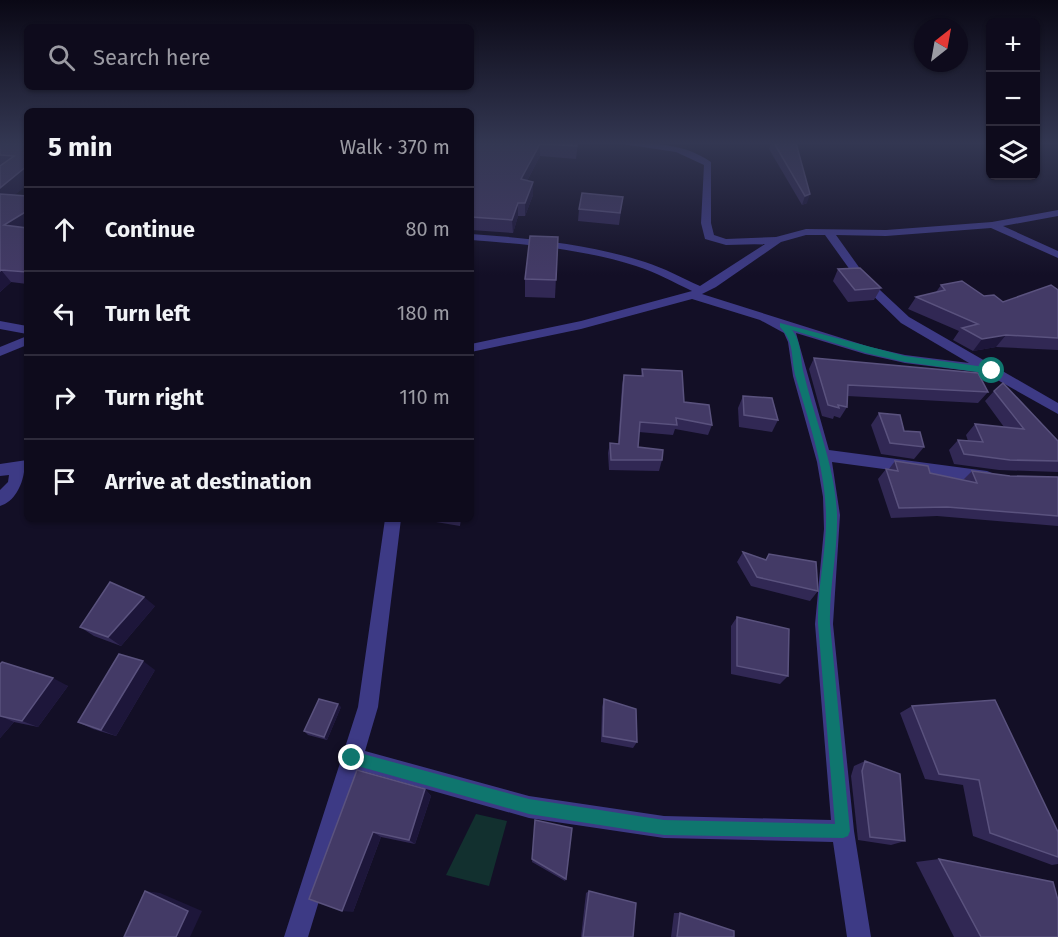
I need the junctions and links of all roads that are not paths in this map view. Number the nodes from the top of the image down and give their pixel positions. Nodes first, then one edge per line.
1 (707, 187) edge
2 (1058, 213) edge
3 (992, 225) junction
4 (827, 231) junction
5 (474, 237) edge
6 (777, 240) junction
7 (1058, 255) edge
8 (697, 293) junction
9 (0, 325) edge
10 (783, 325) junction
11 (24, 329) edge
12 (24, 341) edge
13 (474, 347) edge
14 (0, 352) edge
15 (992, 371) junction
16 (1058, 409) edge
17 (824, 455) junction
18 (22, 466) edge
19 (0, 470) edge
20 (999, 478) edge
21 (0, 500) edge
22 (393, 522) edge
23 (352, 758) junction
24 (843, 831) junction
25 (296, 937) edge
26 (858, 937) edge

1 - 6 street
2 - 3 street
3 - 4 street
3 - 7 street
4 - 6 street
4 - 15 street
5 - 8 street
6 - 8 street
8 - 10 street
8 - 13 street
9 - 11 street
10 - 15 street
10 - 17 street
12 - 14 street
15 - 16 street
17 - 20 street
17 - 24 street
18 - 19 street
18 - 21 street
22 - 23 street
23 - 24 street
23 - 25 street
24 - 26 street

